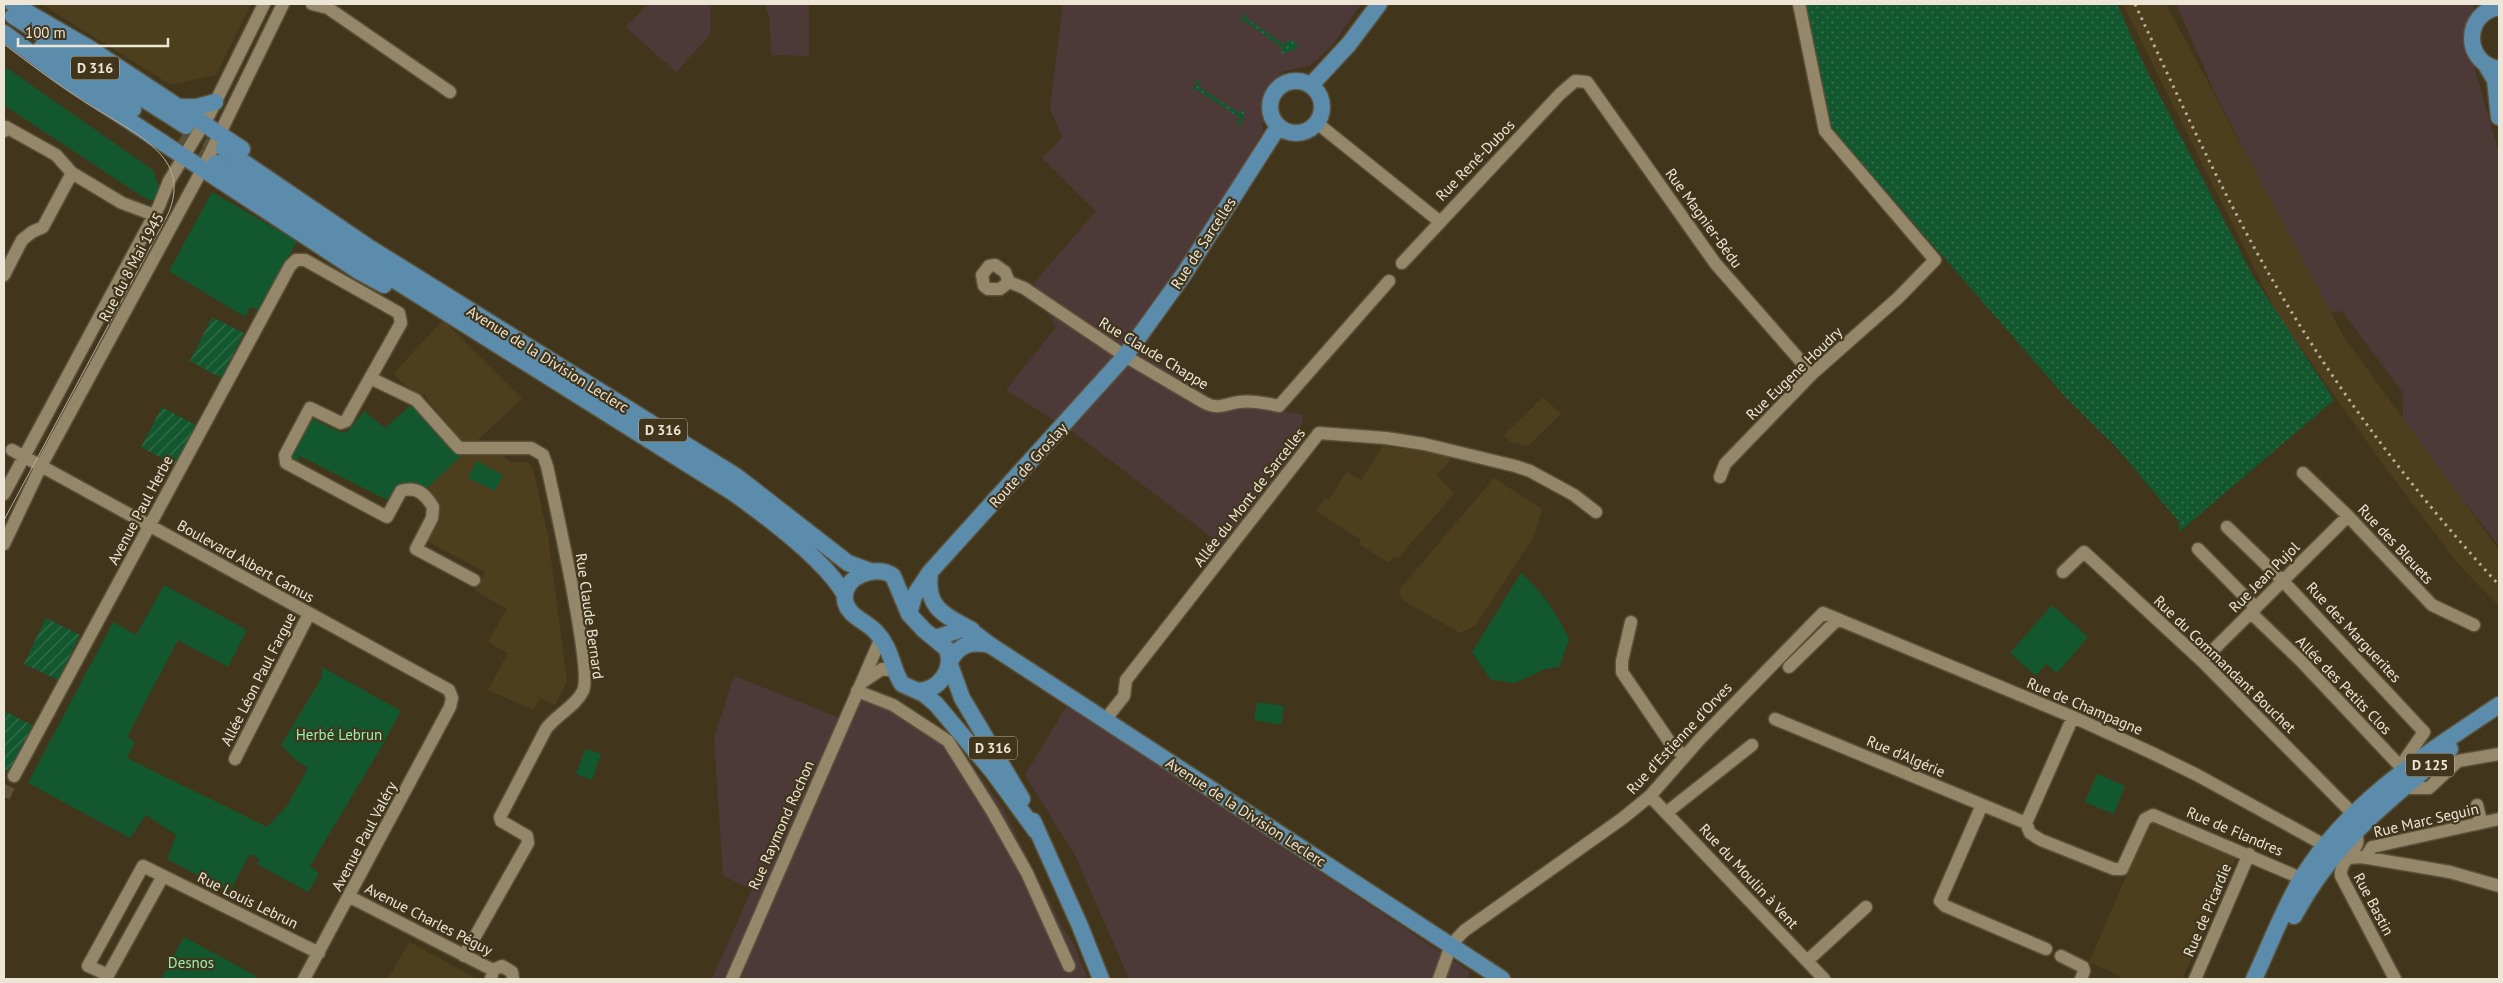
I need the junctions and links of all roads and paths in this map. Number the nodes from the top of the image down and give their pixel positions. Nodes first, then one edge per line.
1 (13, 4) edge
2 (264, 4) edge
3 (283, 4) edge
4 (312, 4) edge
5 (1379, 4) edge
6 (1799, 4) edge
7 (2499, 7) edge
8 (4, 10) edge
9 (4, 23) edge
10 (4, 33) edge
11 (2493, 67) edge
12 (1575, 80) joint
13 (1311, 85) junction
14 (450, 92) dead end
15 (215, 102) junction
16 (178, 107) junction
17 (2499, 116) edge
18 (1316, 123) junction
19 (204, 124) junction
20 (1278, 127) junction
21 (4, 131) edge
22 (215, 154) junction
23 (185, 156) junction
24 (72, 173) junction
25 (154, 215) junction
26 (1439, 221) junction
27 (1402, 263) dead end
28 (4, 275) edge
29 (1388, 281) dead end
30 (1009, 282) dead end
31 (446, 304) junction
32 (1125, 356) junction
33 (1812, 374) junction
34 (370, 378) junction
35 (18, 453) junction
36 (42, 466) junction
37 (2303, 473) dead end
38 (1720, 477) dead end
39 (4, 494) edge
40 (1596, 512) dead end
41 (2348, 516) junction
42 (149, 527) junction
43 (2227, 527) dead end
44 (4, 544) edge
45 (2198, 549) dead end
46 (870, 571) junction
47 (930, 572) junction
48 (2063, 572) dead end
49 (891, 575) junction
50 (474, 580) dead end
51 (2284, 581) junction
52 (845, 595) junction
53 (2253, 610) junction
54 (1823, 613) joint
55 (309, 614) junction
56 (909, 614) junction
57 (1838, 619) junction
58 (1630, 622) dead end
59 (2474, 625) dead end
60 (881, 638) junction
61 (935, 638) junction
62 (984, 640) junction
63 (2202, 661) junction
64 (950, 663) junction
65 (1789, 667) dead end
66 (896, 671) junction
67 (858, 688) junction
68 (918, 691) junction
69 (450, 707) joint
70 (2499, 707) edge
71 (2073, 717) junction
72 (1775, 719) dead end
73 (1105, 720) junction
74 (1752, 744) dead end
75 (2499, 754) edge
76 (1684, 756) junction
77 (235, 759) dead end
78 (2403, 774) junction
79 (14, 776) tunnel mouth
80 (1650, 796) junction
81 (2477, 804) dead end
82 (1982, 805) junction
83 (1666, 813) junction
84 (2499, 820) edge
85 (2026, 823) junction
86 (2353, 823) junction
87 (2477, 824) junction
88 (1036, 831) junction
89 (2337, 851) junction
90 (2249, 854) junction
91 (2365, 858) junction
92 (163, 876) junction
93 (2308, 881) junction
94 (2499, 886) edge
95 (350, 897) junction
96 (1866, 907) dead end
97 (1451, 945) junction
98 (2046, 949) dead end
99 (319, 953) junction
100 (464, 956) junction
101 (2060, 956) dead end
102 (1807, 961) junction
103 (1069, 966) dead end
104 (492, 975) edge
105 (2082, 978) edge
106 (304, 979) edge
107 (513, 979) edge
108 (732, 979) edge
109 (1100, 979) edge
110 (1439, 979) edge
111 (1502, 979) edge
112 (1824, 979) edge
113 (2195, 979) edge
114 (2254, 979) edge
115 (2264, 979) edge
116 (2395, 979) edge

1 - 16 main road
2 - 15 street, Rue du 8 Mai 1945
3 - 22 street, Rue du 8 Mai 1945
4 - 14 street
5 - 13 main road
6 - 33 street, Rue Eugene Houdry
7 - 11 main road
8 - 9 main road, D 316
10 - 23 main road
11 - 17 main road
12 - 26 street, Rue René-Dubos
12 - 33 street, Rue Magnier-Bédu
13 - 18 main road
13 - 20 main road
15 - 16 main road
15 - 19 street, Rue du 8 Mai 1945
16 - 19 main road
18 - 20 main road
18 - 26 street
19 - 22 main road
19 - 23 street, Rue du 8 Mai 1945
20 - 32 main road, Rue de Sarcelles
21 - 24 street
22 - 23 main road
22 - 31 main road, Avenue de la Division Leclerc / D 316
22 - 31 main road
22 - 36 street, Rue du 8 Mai 1945
23 - 25 street, Rue du 8 Mai 1945
24 - 25 street
24 - 28 street
25 - 35 street, Rue du 8 Mai 1945
26 - 27 street, Rue René-Dubos
29 - 32 street, Rue Claude Chappe
30 - 32 street, Rue Claude Chappe
31 - 46 main road, Avenue de la Division Leclerc / D 316
31 - 52 main road, Avenue de la Division Leclerc / D 316
32 - 47 main road, Route de Groslay
33 - 38 street, Rue Eugene Houdry
34 - 42 street, Avenue Paul Herbe
34 - 50 street
34 - 100 street, Rue Claude Bernard
35 - 36 street, Boulevard Albert Camus
35 - 39 street, Rue du 8 Mai 1945
36 - 42 street, Boulevard Albert Camus
36 - 44 street, Rue du 8 Mai 1945
37 - 41 street, Rue des Bleuets
40 - 73 street, Allée du Mont de Sarcelles
41 - 51 street, Rue Jean Pujol
41 - 59 street, Rue des Bleuets
42 - 55 street, Boulevard Albert Camus
42 - 79 street, Avenue Paul Herbe
43 - 51 street, Rue des Marguerites
45 - 53 street, Allée des Petits Clos
46 - 49 main road, Avenue de la Division Leclerc
46 - 52 main road
47 - 49 main road
47 - 56 main road, Route de Groslay
47 - 62 main road
48 - 63 street, Rue du Commandant Bouchet
49 - 56 main road
51 - 53 street, Rue Jean Pujol
51 - 78 street, Rue des Marguerites
52 - 60 main road, Avenue de la Division Leclerc
53 - 63 street, Rue Jean Pujol
53 - 78 street, Allée des Petits Clos
54 - 57 street, Rue de Champagne
54 - 76 street, Rue d'Estienne d'Orves
55 - 69 street, Boulevard Albert Camus
55 - 77 street, Allée Léon Paul Fargue
56 - 61 main road
57 - 65 street
57 - 71 street, Rue de Champagne
58 - 76 street
60 - 66 main road, Avenue de la Division Leclerc
60 - 67 street, Rue Raymond Rochon
61 - 62 main road, Avenue de la Division Leclerc
61 - 64 main road
62 - 64 main road
62 - 73 main road, Avenue de la Division Leclerc
63 - 86 street, Rue du Commandant Bouchet
64 - 68 main road
64 - 88 main road, D 316
66 - 67 street
66 - 68 main road
67 - 103 street
67 - 108 street, Rue Raymond Rochon
68 - 88 main road, D 316
69 - 95 street, Avenue Paul Valéry
70 - 78 main road, D 125
71 - 85 street
71 - 89 street, Rue de Champagne
72 - 82 street, Rue d'Algérie
73 - 97 main road, Avenue de la Division Leclerc
74 - 83 street
75 - 78 street
76 - 80 street, Rue d'Estienne d'Orves
78 - 86 main road, D 125
80 - 83 street, Rue du Moulin à Vent
80 - 97 street, Rue d'Estienne d'Orves
81 - 87 street
82 - 85 street, Rue d'Algérie
82 - 98 street
83 - 102 street, Rue du Moulin à Vent
84 - 87 street, Rue Marc Seguin
85 - 90 street, Rue de Flandres
86 - 89 main road, D 125
86 - 89 street, Rue Bastin
87 - 91 street, Rue Marc Seguin
88 - 109 main road, D 316
89 - 91 street
89 - 93 main road, D 125
89 - 116 street, Rue Bastin
90 - 93 street, Rue de Flandres
90 - 113 street, Rue de Picardie
91 - 94 street
92 - 92 street, Rue Louis Lebrun
92 - 99 street, Rue Louis Lebrun
93 - 114 main road, D 125
93 - 115 main road, D 125
95 - 99 street, Avenue Paul Valéry
95 - 100 street, Avenue Charles Péguy
96 - 102 street
97 - 110 street
97 - 111 main road, Avenue de la Division Leclerc
99 - 106 street, Avenue Paul Valéry
100 - 104 street, Avenue Charles Péguy
101 - 105 street
102 - 112 street, Rue du Moulin à Vent
104 - 107 street, Avenue Charles Péguy

